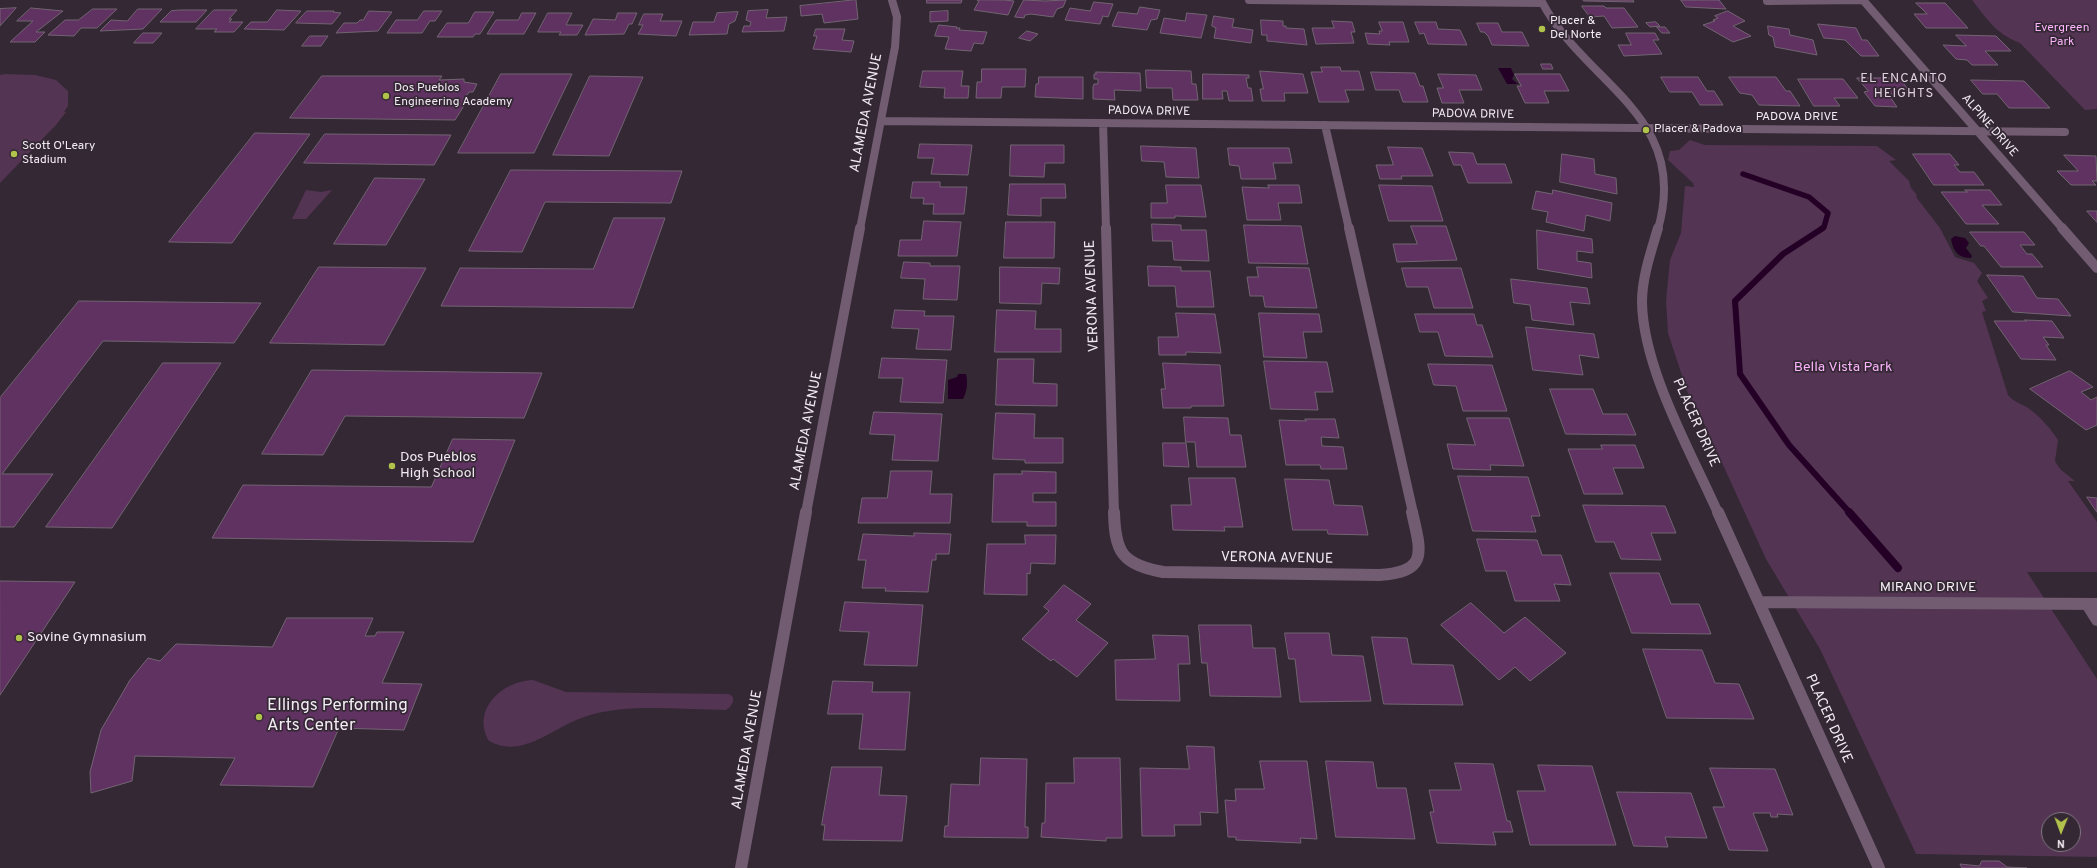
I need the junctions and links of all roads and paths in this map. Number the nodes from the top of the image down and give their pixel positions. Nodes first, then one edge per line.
1 (892, 0) edge
2 (1249, 0) edge
3 (1863, 0) edge
4 (1368, 1) edge
5 (1542, 1) edge
6 (1767, 1) edge
7 (881, 121) junction
8 (1103, 123) junction
9 (1324, 125) junction
10 (1646, 129) junction
11 (1978, 131) junction
12 (2065, 132) dead end
13 (2097, 268) edge
14 (1759, 602) junction
15 (2092, 604) edge
16 (2097, 620) edge
17 (741, 868) edge
18 (1879, 868) edge

1 - 7 street, ALAMEDA AVENUE
2 - 4 street
3 - 6 street
3 - 11 street, ALPINE DRIVE
4 - 5 street
5 - 10 street, PLACER DRIVE
7 - 8 street, PADOVA DRIVE
7 - 17 street, ALAMEDA AVENUE
8 - 9 street, PADOVA DRIVE
8 - 9 street, VERONA AVENUE
9 - 10 street, PADOVA DRIVE
10 - 11 street, PADOVA DRIVE
10 - 14 street, PLACER DRIVE
11 - 12 street, PADOVA DRIVE
11 - 13 street, ALPINE DRIVE
14 - 15 street, MIRANO DRIVE
14 - 18 street, PLACER DRIVE
15 - 16 street

